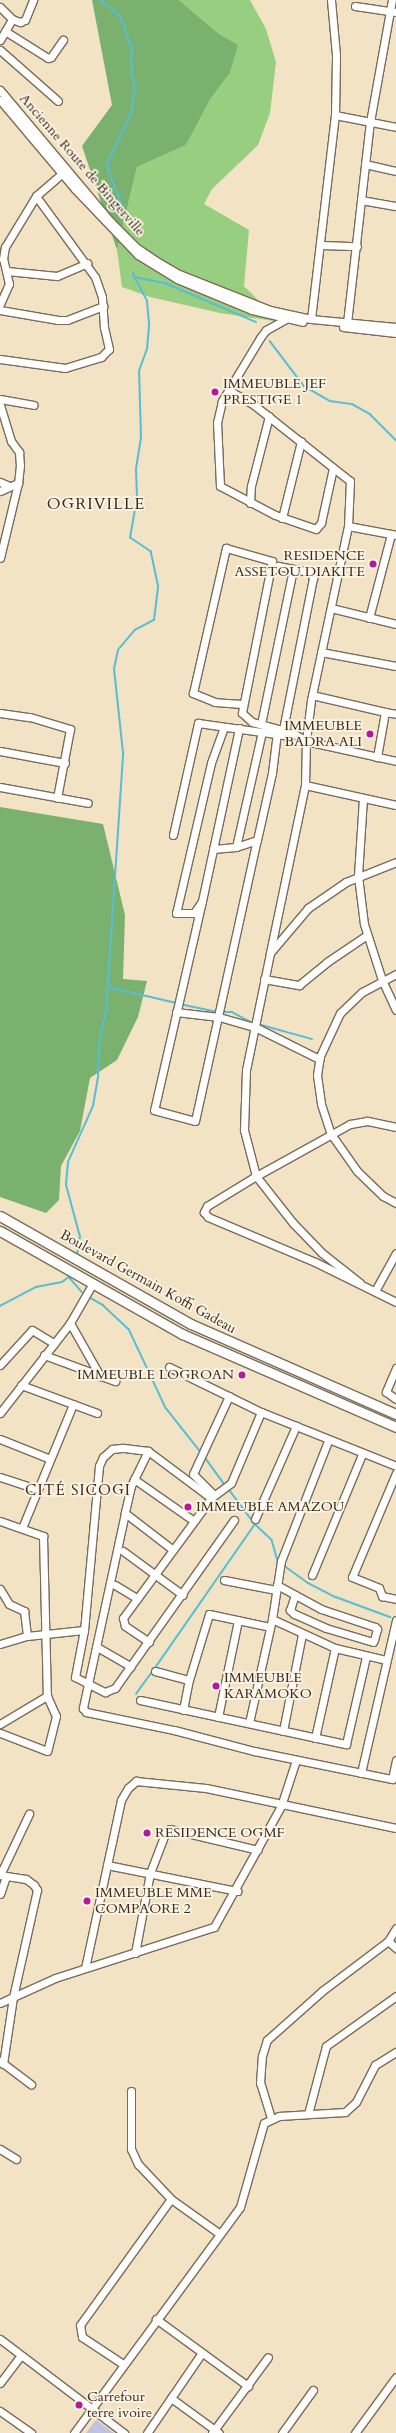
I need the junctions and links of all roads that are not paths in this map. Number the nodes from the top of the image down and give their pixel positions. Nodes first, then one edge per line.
1 (33, 0) edge
2 (331, 0) edge
3 (392, 0) edge
4 (355, 6) dead end
5 (0, 7) edge
6 (393, 12) edge
7 (12, 19) junction
8 (5, 31) junction
9 (0, 40) edge
10 (63, 40) dead end
11 (0, 50) edge
12 (0, 90) edge
13 (0, 100) edge
14 (58, 101) dead end
15 (335, 115) junction
16 (370, 122) junction
17 (396, 126) edge
18 (365, 164) junction
19 (64, 172) junction
20 (396, 172) edge
21 (36, 196) junction
22 (361, 200) junction
23 (396, 206) edge
24 (322, 245) junction
25 (357, 246) junction
26 (87, 263) junction
27 (7, 271) junction
28 (0, 304) edge
29 (103, 306) junction
30 (0, 310) edge
31 (286, 319) junction
32 (312, 319) junction
33 (347, 323) junction
34 (396, 327) edge
35 (396, 333) edge
36 (0, 359) edge
37 (230, 391) junction
38 (0, 399) edge
39 (0, 405) edge
40 (33, 405) dead end
41 (269, 416) junction
42 (301, 441) junction
43 (333, 468) junction
44 (0, 482) edge
45 (18, 483) junction
46 (9, 486) junction
47 (0, 492) edge
48 (250, 503) junction
49 (282, 518) junction
50 (348, 526) junction
51 (393, 535) edge
52 (0, 558) edge
53 (293, 569) junction
54 (272, 571) junction
55 (331, 608) junction
56 (369, 618) junction
57 (396, 624) edge
58 (321, 652) junction
59 (396, 666) edge
60 (312, 696) junction
61 (242, 704) junction
62 (385, 712) junction
63 (0, 713) edge
64 (396, 714) edge
65 (261, 724) junction
66 (224, 727) junction
67 (239, 728) junction
68 (262, 732) junction
69 (280, 732) junction
70 (303, 739) junction
71 (0, 751) edge
72 (378, 757) junction
73 (396, 761) edge
74 (65, 763) junction
75 (305, 785) junction
76 (0, 787) edge
77 (57, 798) junction
78 (363, 798) junction
79 (88, 802) dead end
80 (396, 806) edge
81 (173, 834) dead end
82 (257, 840) junction
83 (236, 847) junction
84 (213, 849) junction
85 (396, 862) edge
86 (358, 876) junction
87 (202, 901) junction
88 (367, 935) junction
89 (270, 953) junction
90 (396, 974) edge
91 (264, 979) junction
92 (382, 980) junction
93 (396, 1010) edge
94 (176, 1012) junction
95 (219, 1017) junction
96 (255, 1027) junction
97 (319, 1059) junction
98 (396, 1127) edge
99 (331, 1134) junction
100 (256, 1176) junction
101 (396, 1203) edge
102 (0, 1216) edge
103 (0, 1231) edge
104 (396, 1253) edge
105 (93, 1283) junction
106 (360, 1283) junction
107 (375, 1291) junction
108 (396, 1302) edge
109 (70, 1323) junction
110 (54, 1343) junction
111 (44, 1355) junction
112 (0, 1365) edge
113 (169, 1367) dead end
114 (396, 1368) edge
115 (100, 1376) junction
116 (114, 1381) dead end
117 (21, 1385) junction
118 (228, 1396) junction
119 (396, 1399) edge
120 (73, 1404) junction
121 (261, 1412) junction
122 (0, 1413) edge
123 (97, 1413) dead end
124 (396, 1414) edge
125 (296, 1426) junction
126 (396, 1427) edge
127 (0, 1439) edge
128 (328, 1441) junction
129 (148, 1451) junction
130 (362, 1454) junction
131 (48, 1458) junction
132 (396, 1466) edge
133 (396, 1473) edge
134 (0, 1477) edge
135 (134, 1479) junction
136 (37, 1489) junction
137 (214, 1495) junction
138 (125, 1513) junction
139 (255, 1518) dead end
140 (234, 1520) dead end
141 (0, 1521) edge
142 (194, 1521) junction
143 (22, 1528) junction
144 (172, 1549) junction
145 (123, 1551) dead end
146 (154, 1575) junction
147 (312, 1575) dead end
148 (224, 1580) dead end
149 (115, 1585) dead end
150 (276, 1588) junction
151 (0, 1590) edge
152 (183, 1594) junction
153 (296, 1595) junction
154 (137, 1598) junction
155 (396, 1599) edge
156 (272, 1619) junction
157 (238, 1620) junction
158 (396, 1620) edge
159 (270, 1627) junction
160 (84, 1630) junction
161 (46, 1633) junction
162 (302, 1634) junction
163 (27, 1636) junction
164 (149, 1642) junction
165 (0, 1644) edge
166 (97, 1647) junction
167 (335, 1648) junction
168 (366, 1657) junction
169 (386, 1660) junction
170 (131, 1667) junction
171 (155, 1671) dead end
172 (189, 1680) junction
173 (88, 1684) junction
174 (47, 1696) junction
175 (140, 1700) dead end
176 (183, 1710) junction
177 (218, 1717) junction
178 (249, 1723) junction
179 (0, 1724) edge
180 (284, 1731) junction
181 (0, 1733) edge
182 (315, 1738) junction
183 (296, 1760) junction
184 (396, 1760) edge
185 (361, 1773) junction
186 (394, 1779) edge
187 (281, 1806) junction
188 (29, 1814) dead end
189 (396, 1828) edge
190 (258, 1850) junction
191 (107, 1865) junction
192 (150, 1873) junction
193 (2, 1876) edge
194 (236, 1891) junction
195 (0, 1894) edge
196 (396, 1928) edge
197 (388, 1941) junction
198 (396, 1948) edge
199 (135, 1953) junction
200 (86, 1968) junction
201 (396, 1996) edge
202 (13, 1997) junction
203 (0, 2003) edge
204 (396, 2052) edge
205 (2, 2062) edge
206 (31, 2084) dead end
207 (131, 2091) dead end
208 (308, 2114) junction
209 (271, 2118) junction
210 (0, 2149) edge
211 (16, 2159) dead end
212 (171, 2199) junction
213 (220, 2234) junction
214 (156, 2319) junction
215 (0, 2339) edge
216 (201, 2354) junction
217 (20, 2356) junction
218 (268, 2357) dead end
219 (123, 2364) junction
220 (396, 2376) edge
221 (0, 2383) edge
222 (248, 2386) junction
223 (313, 2390) dead end
224 (171, 2398) junction
225 (91, 2409) junction
226 (0, 2411) edge
227 (216, 2432) edge
228 (31, 2433) edge
229 (74, 2433) edge
230 (124, 2433) edge
231 (147, 2433) edge
232 (282, 2433) edge
233 (355, 2433) edge

1 - 7 street
2 - 15 street
3 - 6 street
4 - 6 street
5 - 7 street
6 - 16 street
7 - 8 street
8 - 9 street
8 - 10 street
11 - 14 street
12 - 19 street, Ancienne Route de Bingerville
13 - 19 street, Ancienne Route de Bingerville
15 - 16 street
15 - 24 street
16 - 17 street
16 - 18 street
18 - 20 street
18 - 22 street
19 - 21 street, Ancienne Route de Bingerville
19 - 31 street, Ancienne Route de Bingerville
19 - 32 street, Ancienne Route de Bingerville
21 - 26 street
21 - 27 street, Ancienne Route de Bingerville
22 - 23 street
22 - 25 street
24 - 25 street
24 - 32 street
25 - 33 street
26 - 27 street
26 - 29 street
27 - 28 street, Ancienne Route de Bingerville
29 - 30 street
29 - 36 street
31 - 35 street, Ancienne Route de Bingerville
31 - 37 street
32 - 33 street, Ancienne Route de Bingerville
33 - 34 street, Ancienne Route de Bingerville
37 - 41 street
37 - 48 street
38 - 40 street
39 - 45 street
41 - 42 street
41 - 48 street
42 - 43 street
42 - 49 street
43 - 49 street
43 - 50 street
44 - 46 street
45 - 46 street
45 - 52 street
46 - 47 street
48 - 49 street
50 - 51 street
50 - 55 street
51 - 56 street
53 - 54 street
53 - 65 street
53 - 69 street
54 - 61 street
54 - 61 street
55 - 56 street
55 - 58 street
56 - 57 street
58 - 59 street
58 - 60 street
60 - 62 street
60 - 70 street
61 - 65 street
62 - 64 street
62 - 72 street
63 - 74 street
65 - 69 street
66 - 67 street
66 - 81 street
66 - 87 street
67 - 68 street
67 - 84 street
68 - 69 street
68 - 83 street
69 - 70 street
69 - 82 street
70 - 72 street
70 - 75 street
71 - 74 street
72 - 73 street
74 - 77 street
75 - 78 street
75 - 89 street
76 - 77 street
77 - 79 street
78 - 80 street
78 - 86 street
82 - 83 street
82 - 95 street
83 - 84 street
84 - 87 street
85 - 86 street
86 - 88 street
86 - 89 street
87 - 94 street
88 - 91 street
88 - 92 street
89 - 91 street
90 - 92 street
91 - 96 street
92 - 93 street
92 - 97 street
94 - 95 street
94 - 95 street
95 - 96 street
96 - 97 street
96 - 100 street
97 - 99 street
98 - 99 street
99 - 100 street
99 - 101 street
100 - 106 street
100 - 106 street
102 - 124 main road, Boulevard Germain Koffi Gadeau
103 - 105 main road, Boulevard Germain Koffi Gadeau
104 - 107 street
105 - 109 street
105 - 126 main road, Boulevard Germain Koffi Gadeau
106 - 107 street
107 - 108 street
109 - 110 street
109 - 115 street
110 - 111 street
110 - 112 street
111 - 115 street
111 - 117 street
113 - 118 street
114 - 119 street
115 - 116 street
117 - 120 street
117 - 122 street
118 - 121 street
118 - 137 street
120 - 123 street
120 - 131 street
121 - 125 street
121 - 137 street
125 - 128 street
125 - 139 street
127 - 131 street
128 - 130 street
128 - 150 street
129 - 135 street
129 - 137 street
129 - 160 street
130 - 132 street
130 - 147 street
131 - 136 street
133 - 155 street
134 - 136 street
135 - 138 street
135 - 142 street
136 - 143 street
137 - 142 street
138 - 144 street
138 - 166 street
140 - 152 street
141 - 143 street
142 - 144 street
143 - 161 street
144 - 146 street
145 - 146 street
146 - 152 street
146 - 154 street
148 - 150 street
149 - 154 street
150 - 153 street
150 - 156 street
151 - 163 street
152 - 164 street
153 - 153 street
154 - 164 street
156 - 159 street
156 - 162 street
157 - 159 street
157 - 172 street
157 - 177 street
158 - 169 street
159 - 178 street
160 - 161 street
160 - 173 street
161 - 163 street
161 - 174 street
162 - 167 street
162 - 180 street
163 - 165 street
164 - 170 street
166 - 170 street
166 - 173 street
167 - 168 street
167 - 182 street
168 - 169 street
168 - 182 street
169 - 185 street
170 - 173 street
171 - 172 street
172 - 176 street
173 - 183 street
174 - 179 street
174 - 181 street
175 - 176 street
176 - 177 street
177 - 178 street
178 - 180 street
180 - 182 street
183 - 185 street
183 - 187 street
184 - 186 street
185 - 186 street
187 - 189 street
187 - 190 street
187 - 191 street
188 - 193 street
190 - 192 street
190 - 194 street
191 - 192 street
191 - 200 street
192 - 194 street
192 - 199 street
193 - 195 street
193 - 202 street
194 - 199 street
196 - 197 street
197 - 198 street
197 - 209 street
199 - 200 street
200 - 202 street
201 - 208 street
202 - 203 street
202 - 205 street
204 - 208 street
205 - 206 street
207 - 212 street
208 - 209 street
209 - 213 street
210 - 211 street
212 - 213 street
212 - 219 street
213 - 214 street
214 - 216 street
214 - 219 street
215 - 217 street
216 - 222 street
216 - 224 street
217 - 221 street
217 - 225 street
218 - 222 street
219 - 225 street
220 - 233 street
222 - 227 street
223 - 232 street
224 - 227 street
224 - 231 street
225 - 229 street
225 - 230 street
226 - 228 street

